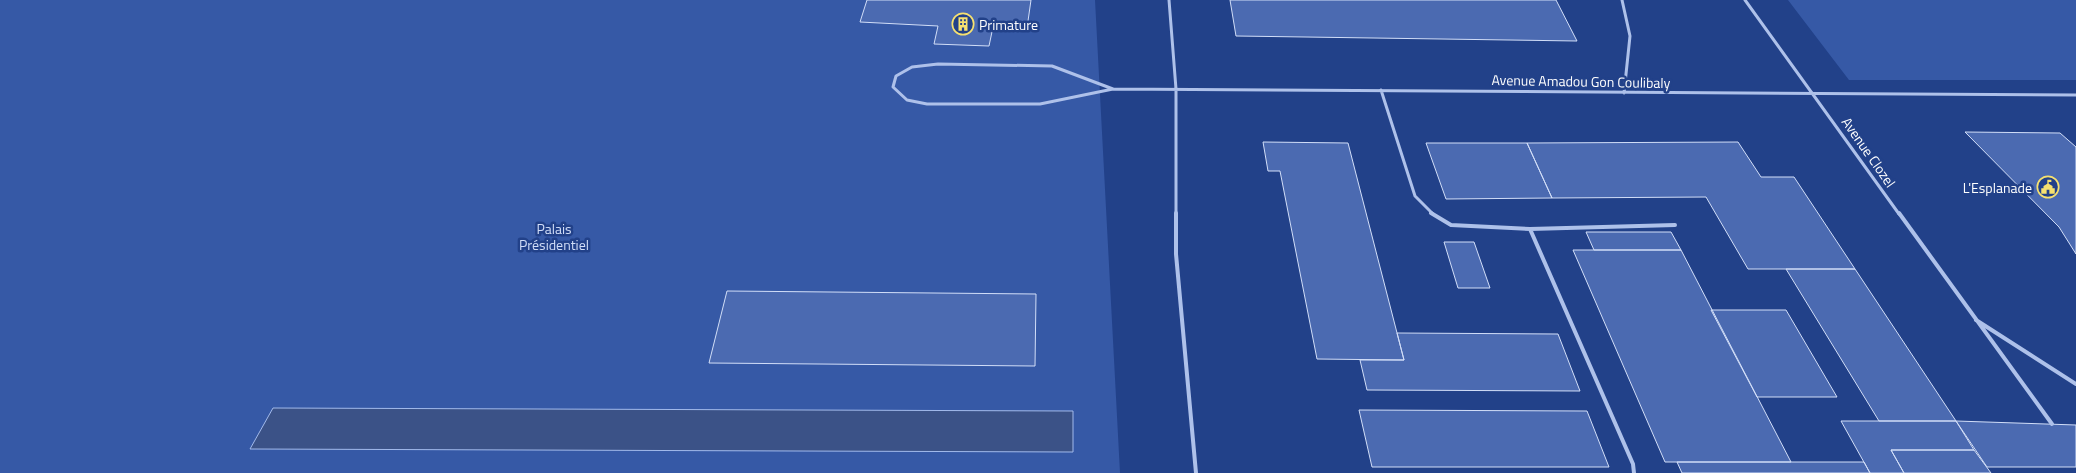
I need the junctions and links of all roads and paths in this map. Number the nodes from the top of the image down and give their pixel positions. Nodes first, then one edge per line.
1 (1169, 0) edge
2 (1622, 0) edge
3 (1745, 0) edge
4 (1114, 89) junction
5 (1176, 89) junction
6 (1381, 90) junction
7 (1624, 93) junction
8 (1815, 94) junction
9 (2076, 95) edge
10 (1674, 225) dead end
11 (1530, 229) junction
12 (1972, 318) junction
13 (2076, 384) edge
14 (2052, 424) dead end
15 (1196, 473) edge
16 (1634, 473) edge

1 - 5 lane
2 - 7 lane
3 - 8 lane, Avenue Clozel
4 - 4 lane
4 - 5 lane, Avenue Amadou Gon Coulibaly
5 - 6 lane, Avenue Amadou Gon Coulibaly
5 - 15 lane
6 - 7 lane, Avenue Amadou Gon Coulibaly
6 - 11 lane
7 - 8 lane, Avenue Amadou Gon Coulibaly
8 - 9 lane, Avenue Amadou Gon Coulibaly
8 - 12 lane, Avenue Clozel
10 - 11 lane
11 - 16 lane
12 - 13 lane, Avenue Clozel
12 - 14 lane, Avenue Clozel

